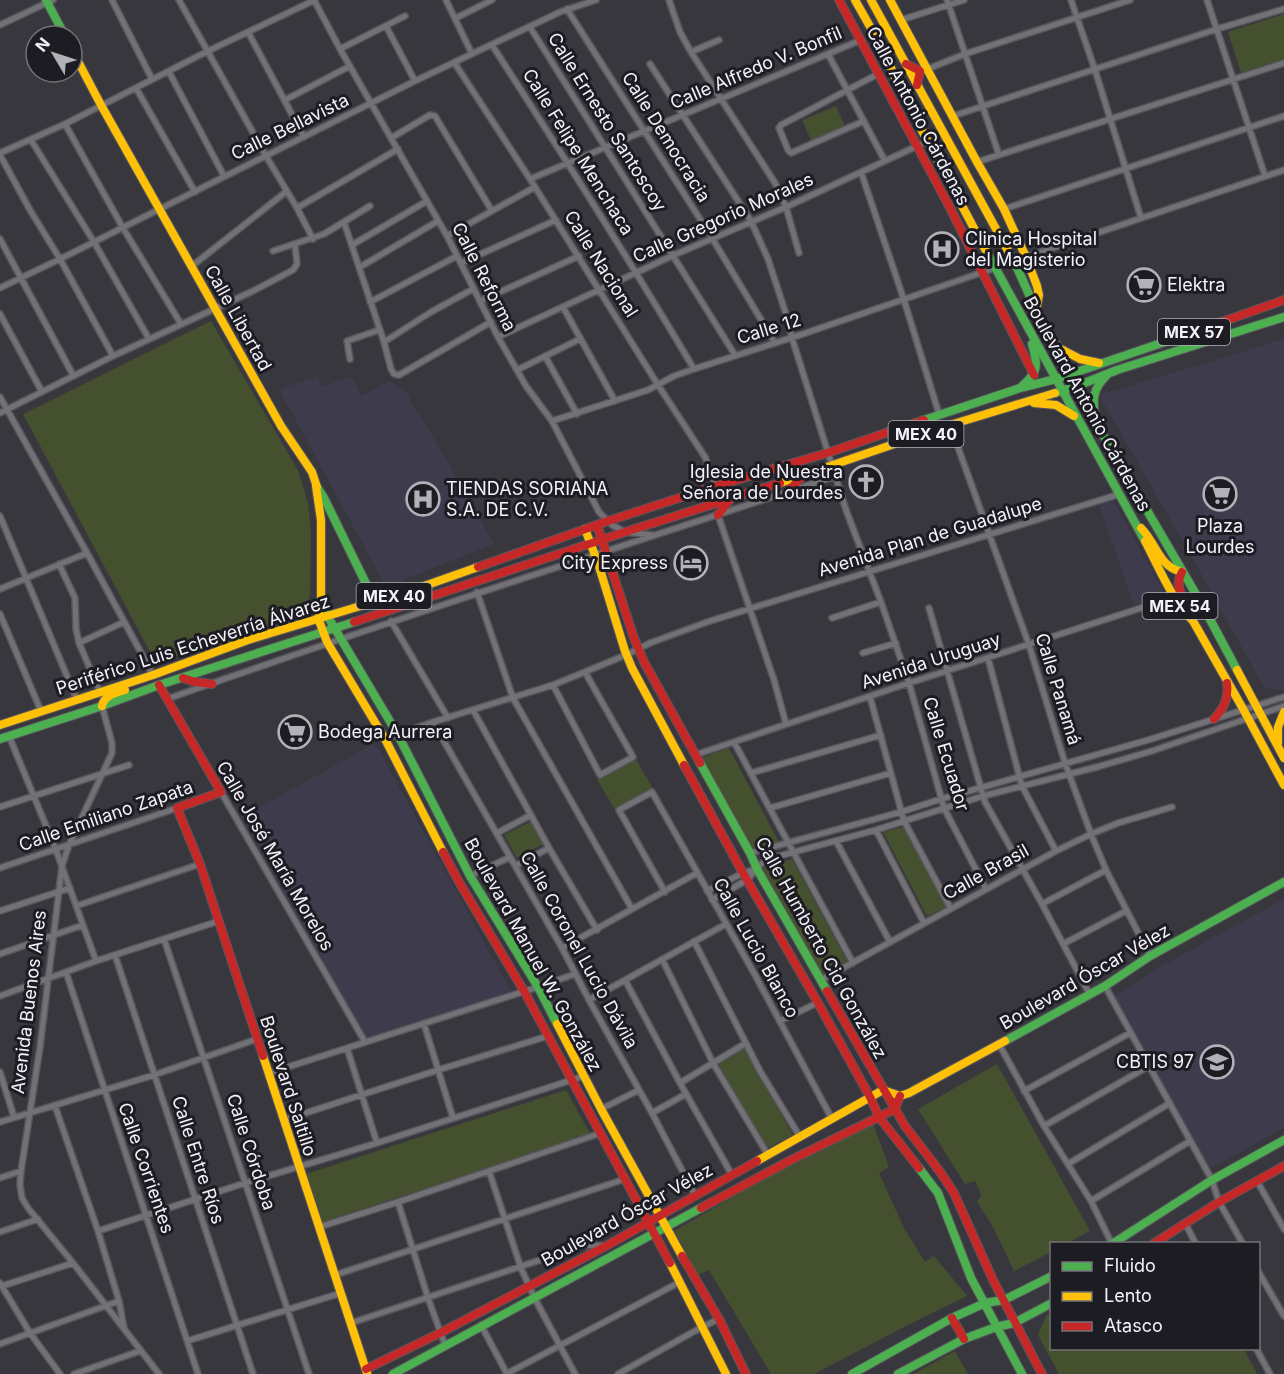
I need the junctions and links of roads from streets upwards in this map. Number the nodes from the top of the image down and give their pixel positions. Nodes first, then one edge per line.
1 (112, 0) edge
2 (179, 0) edge
3 (314, 0) edge
4 (447, 0) edge
5 (492, 0) edge
6 (596, 0) edge
7 (669, 0) edge
8 (839, 0) edge
9 (855, 0) edge
10 (872, 0) edge
11 (890, 0) edge
12 (964, 0) edge
13 (1071, 0) edge
14 (1130, 0) edge
15 (1207, 0) edge
16 (48, 1) edge
17 (574, 3) edge
18 (947, 3) edge
19 (567, 9) junction
20 (1284, 9) edge
21 (405, 16) dead end
22 (456, 18) junction
23 (1077, 18) junction
24 (901, 20) junction
25 (59, 24) edge
26 (0, 25) edge
27 (386, 26) junction
28 (530, 27) junction
29 (1217, 29) junction
30 (248, 32) junction
31 (718, 40) dead end
32 (861, 40) junction
33 (492, 45) junction
34 (881, 46) junction
35 (340, 49) junction
36 (208, 51) junction
37 (691, 52) junction
38 (472, 54) junction
39 (828, 54) junction
40 (965, 54) junction
41 (454, 62) junction
42 (1284, 63) edge
43 (650, 64) dead end
44 (906, 64) junction
45 (350, 66) junction
46 (924, 70) junction
47 (1095, 70) junction
48 (170, 72) junction
49 (84, 73) edge
50 (879, 74) junction
51 (911, 75) junction
52 (152, 79) junction
53 (1233, 79) junction
54 (415, 81) junction
55 (917, 85) junction
56 (136, 88) junction
57 (848, 91) junction
58 (903, 95) junction
59 (721, 99) junction
60 (285, 100) junction
61 (372, 103) junction
62 (101, 105) junction
63 (983, 107) junction
64 (682, 115) junction
65 (1284, 116) edge
66 (953, 117) junction
67 (1110, 119) junction
68 (864, 121) junction
69 (65, 124) junction
70 (1249, 127) junction
71 (645, 131) junction
72 (304, 137) junction
73 (391, 138) junction
74 (31, 140) junction
75 (928, 141) junction
76 (916, 147) junction
77 (606, 148) junction
78 (398, 149) junction
79 (0, 154) edge
80 (999, 155) junction
81 (266, 156) junction
82 (885, 161) junction
83 (977, 162) junction
84 (568, 163) junction
85 (1125, 169) junction
86 (1284, 170) edge
87 (861, 172) junction
88 (224, 176) junction
89 (1265, 176) junction
90 (530, 179) junction
91 (535, 187) junction
92 (287, 191) junction
93 (195, 192) junction
94 (427, 201) junction
95 (370, 206) dead end
96 (786, 207) junction
97 (297, 208) junction
98 (1004, 209) junction
99 (160, 210) junction
100 (492, 211) junction
101 (1141, 218) junction
102 (556, 220) junction
103 (438, 221) junction
104 (751, 221) junction
105 (344, 222) junction
106 (123, 228) junction
107 (447, 236) junction
108 (313, 238) junction
109 (712, 238) junction
110 (0, 239) edge
111 (94, 242) junction
112 (294, 245) junction
113 (352, 245) junction
114 (273, 251) dead end
115 (799, 253) dead end
116 (674, 255) junction
117 (457, 256) junction
118 (579, 256) junction
119 (1026, 257) junction
120 (60, 260) junction
121 (460, 264) junction
122 (192, 267) junction
123 (360, 267) junction
124 (995, 268) junction
125 (637, 273) junction
126 (982, 273) junction
127 (21, 278) junction
128 (0, 288) edge
129 (473, 289) junction
130 (600, 290) junction
131 (480, 300) junction
132 (904, 300) junction
133 (1284, 300) edge
134 (370, 302) junction
135 (563, 307) junction
136 (216, 308) junction
137 (1036, 310) junction
138 (0, 314) edge
139 (1284, 317) edge
140 (491, 322) junction
141 (180, 324) junction
142 (1027, 327) junction
143 (379, 330) junction
144 (498, 338) junction
145 (792, 338) junction
146 (149, 339) junction
147 (580, 339) junction
148 (384, 342) junction
149 (775, 343) junction
150 (1058, 347) junction
151 (735, 355) junction
152 (113, 356) junction
153 (545, 357) junction
154 (350, 359) dead end
155 (1104, 363) junction
156 (694, 369) junction
157 (517, 370) junction
158 (1117, 370) junction
159 (1071, 374) junction
160 (73, 375) junction
161 (1034, 375) junction
162 (1056, 379) junction
163 (658, 385) junction
164 (1077, 386) junction
165 (1020, 388) junction
166 (1062, 390) junction
167 (42, 392) junction
168 (0, 397) edge
169 (615, 401) junction
170 (1020, 403) junction
171 (7, 410) junction
172 (0, 413) edge
173 (577, 414) junction
174 (939, 414) junction
175 (552, 421) junction
176 (1096, 423) junction
177 (1081, 424) junction
178 (950, 425) junction
179 (1113, 451) junction
180 (827, 453) junction
181 (1099, 457) junction
182 (832, 465) junction
183 (804, 476) junction
184 (836, 476) junction
185 (316, 486) junction
186 (716, 486) junction
187 (787, 492) junction
188 (1120, 494) junction
189 (731, 498) junction
190 (718, 515) junction
191 (0, 516) edge
192 (608, 521) junction
193 (1137, 524) junction
194 (597, 525) junction
195 (585, 529) junction
196 (624, 532) junction
197 (989, 534) junction
198 (654, 535) junction
199 (602, 540) junction
200 (591, 543) junction
201 (605, 551) junction
202 (87, 552) junction
203 (596, 554) junction
204 (59, 564) junction
205 (869, 571) junction
206 (1182, 572) junction
207 (26, 578) junction
208 (0, 590) edge
209 (477, 592) junction
210 (1175, 597) junction
211 (375, 602) junction
212 (881, 602) junction
213 (321, 608) junction
214 (749, 608) junction
215 (928, 608) dead end
216 (0, 614) edge
217 (328, 615) junction
218 (318, 618) junction
219 (832, 618) dead end
220 (391, 621) junction
221 (1193, 621) junction
222 (124, 622) junction
223 (334, 629) junction
224 (323, 633) junction
225 (339, 638) junction
226 (327, 642) junction
227 (80, 643) junction
228 (896, 643) junction
229 (1029, 645) junction
230 (638, 649) junction
231 (864, 653) dead end
232 (626, 655) junction
233 (988, 658) junction
234 (585, 672) junction
235 (948, 672) junction
236 (153, 675) junction
237 (183, 678) junction
238 (1225, 678) junction
239 (136, 681) junction
240 (909, 683) junction
241 (212, 684) junction
242 (159, 685) junction
243 (553, 685) junction
244 (100, 692) junction
245 (870, 697) junction
246 (1284, 697) edge
247 (513, 698) junction
248 (166, 699) junction
249 (77, 700) junction
250 (1256, 705) junction
251 (102, 706) junction
252 (1284, 706) edge
253 (473, 710) junction
254 (1243, 710) junction
255 (41, 711) junction
256 (1284, 712) edge
257 (1261, 714) junction
258 (448, 718) junction
259 (1214, 719) junction
260 (1248, 719) junction
261 (433, 722) junction
262 (1, 723) edge
263 (786, 724) junction
264 (398, 735) junction
265 (881, 735) junction
266 (9, 736) junction
267 (0, 739) edge
268 (386, 739) junction
269 (1148, 740) junction
270 (734, 742) junction
271 (1278, 746) junction
272 (691, 747) junction
273 (1152, 751) junction
274 (677, 754) junction
275 (696, 755) junction
276 (1284, 758) edge
277 (1065, 763) junction
278 (129, 765) dead end
279 (751, 772) junction
280 (891, 773) junction
281 (1069, 773) junction
282 (104, 774) junction
283 (1019, 777) junction
284 (1284, 785) edge
285 (1022, 786) junction
286 (981, 788) junction
287 (220, 792) junction
288 (34, 795) junction
289 (983, 796) junction
290 (941, 799) junction
291 (0, 807) edge
292 (1172, 807) dead end
293 (177, 808) junction
294 (770, 808) junction
295 (944, 808) junction
296 (901, 812) junction
297 (531, 814) junction
298 (904, 821) junction
299 (876, 830) junction
300 (497, 833) junction
301 (1091, 834) junction
302 (836, 841) junction
303 (789, 843) junction
304 (69, 844) junction
305 (549, 848) junction
306 (56, 850) junction
307 (1056, 851) junction
308 (794, 852) junction
309 (750, 853) junction
310 (510, 857) junction
311 (200, 864) junction
312 (62, 866) junction
313 (515, 866) junction
314 (0, 868) edge
315 (757, 868) junction
316 (1022, 869) junction
317 (1106, 870) junction
318 (697, 873) junction
319 (470, 876) junction
320 (745, 877) junction
321 (1284, 882) edge
322 (70, 888) junction
323 (986, 889) junction
324 (707, 891) junction
325 (59, 892) junction
326 (665, 892) junction
327 (712, 900) junction
328 (1042, 903) junction
329 (76, 906) junction
330 (632, 909) junction
331 (951, 909) junction
332 (0, 911) edge
333 (1126, 911) junction
334 (219, 921) junction
335 (924, 923) junction
336 (726, 924) junction
337 (83, 925) junction
338 (597, 930) junction
339 (53, 936) junction
340 (164, 939) junction
341 (694, 941) junction
342 (890, 942) junction
343 (1064, 944) junction
344 (562, 948) junction
345 (0, 954) edge
346 (115, 955) junction
347 (1149, 956) junction
348 (662, 959) junction
349 (96, 962) junction
350 (853, 963) junction
351 (66, 972) junction
352 (575, 974) junction
353 (49, 979) junction
354 (625, 980) junction
355 (821, 980) junction
356 (1105, 986) junction
357 (538, 987) junction
358 (524, 992) junction
359 (1089, 993) junction
360 (0, 996) edge
361 (589, 1000) junction
362 (813, 1005) dead end
363 (780, 1022) junction
364 (424, 1024) junction
365 (1130, 1033) junction
366 (548, 1036) junction
367 (257, 1039) junction
368 (365, 1042) junction
369 (746, 1043) junction
370 (999, 1044) junction
371 (347, 1048) junction
372 (204, 1056) junction
373 (713, 1063) junction
374 (1149, 1066) junction
375 (438, 1070) junction
376 (0, 1072) edge
377 (269, 1073) junction
378 (154, 1075) junction
379 (584, 1076) junction
380 (571, 1080) junction
381 (680, 1083) junction
382 (104, 1090) junction
383 (639, 1090) junction
384 (883, 1090) junction
385 (1024, 1091) junction
386 (686, 1094) junction
387 (361, 1096) junction
388 (900, 1096) junction
389 (870, 1097) junction
390 (1170, 1103) junction
391 (55, 1106) junction
392 (601, 1109) junction
393 (895, 1109) junction
394 (30, 1113) junction
395 (652, 1113) junction
396 (14, 1117) junction
397 (879, 1117) junction
398 (453, 1118) junction
399 (832, 1119) junction
400 (284, 1120) junction
401 (0, 1122) edge
402 (1044, 1126) junction
403 (601, 1133) junction
404 (800, 1137) junction
405 (1284, 1140) edge
406 (1190, 1141) junction
407 (377, 1143) junction
408 (784, 1146) junction
409 (768, 1155) junction
410 (791, 1160) junction
411 (1068, 1164) junction
412 (1284, 1166) edge
413 (299, 1167) junction
414 (21, 1171) junction
415 (489, 1171) junction
416 (732, 1174) junction
417 (0, 1178) edge
418 (625, 1179) junction
419 (1212, 1180) junction
420 (1257, 1182) junction
421 (245, 1183) junction
422 (695, 1195) junction
423 (195, 1199) junction
424 (398, 1202) junction
425 (1090, 1202) junction
426 (1219, 1202) junction
427 (147, 1215) junction
428 (659, 1216) junction
429 (38, 1219) junction
430 (504, 1219) junction
431 (648, 1223) junction
432 (1185, 1223) junction
433 (319, 1227) junction
434 (665, 1227) junction
435 (1284, 1229) edge
436 (98, 1231) junction
437 (0, 1232) edge
438 (654, 1234) junction
439 (1111, 1242) edge
440 (1114, 1242) edge
441 (1156, 1242) edge
442 (1195, 1242) edge
443 (1242, 1242) edge
444 (606, 1246) junction
445 (412, 1249) junction
446 (73, 1263) junction
447 (521, 1268) junction
448 (1260, 1274) edge
449 (335, 1275) junction
450 (1050, 1277) edge
451 (680, 1282) junction
452 (1, 1285) edge
453 (529, 1286) junction
454 (341, 1293) junction
455 (534, 1297) junction
456 (428, 1298) junction
457 (1004, 1300) junction
458 (119, 1301) junction
459 (985, 1303) junction
460 (1050, 1304) edge
461 (106, 1305) junction
462 (288, 1309) junction
463 (1284, 1316) edge
464 (952, 1318) junction
465 (719, 1319) junction
466 (351, 1323) junction
467 (1014, 1323) junction
468 (481, 1325) junction
469 (236, 1326) junction
470 (702, 1327) junction
471 (996, 1328) junction
472 (124, 1329) junction
473 (30, 1333) junction
474 (440, 1333) junction
475 (964, 1340) junction
476 (187, 1341) junction
477 (0, 1344) edge
478 (445, 1345) junction
479 (559, 1345) junction
480 (1257, 1350) edge
481 (140, 1351) junction
482 (367, 1372) edge
483 (60, 1374) edge
484 (74, 1374) edge
485 (159, 1374) edge
486 (198, 1374) edge
487 (253, 1374) edge
488 (309, 1374) edge
489 (393, 1374) edge
490 (507, 1374) edge
491 (575, 1374) edge
492 (618, 1374) edge
493 (725, 1374) edge
494 (746, 1374) edge
495 (852, 1374) edge
496 (898, 1374) edge
497 (1023, 1374) edge
498 (1042, 1374) edge
499 (1270, 1374) edge

1 - 52 street
2 - 36 street
3 - 30 street
3 - 35 street, Calle Reforma
4 - 22 street
5 - 22 street
6 - 17 street, Calle Bellavista
7 - 37 street
8 - 32 street, Calle Antonio Cárdenas
9 - 34 street, Boulevard Antonio Cárdenas / MEX 54
10 - 44 street, Boulevard Antonio Cárdenas / MEX 54
11 - 24 street, Calle Antonio Cárdenas
12 - 18 street
13 - 23 street
14 - 23 street
15 - 29 street
16 - 25 street
16 - 26 street
17 - 19 street, Calle Bellavista
18 - 24 street
18 - 40 street
19 - 28 street, Calle Bellavista
19 - 71 street, Calle Democracia
20 - 29 street
21 - 27 street
22 - 38 street
23 - 40 street
23 - 47 street
24 - 46 street, Calle Antonio Cárdenas
27 - 35 street
27 - 54 street
28 - 33 street, Calle Bellavista
28 - 77 street, Calle Ernesto Santoscoy
29 - 47 street
29 - 53 street
30 - 36 street
30 - 60 street
31 - 37 street
32 - 39 street, Calle Alfredo V. Bonfil
32 - 50 street, Calle Antonio Cárdenas
33 - 38 street, Calle Bellavista
33 - 84 street, Calle Felipe Menchaca
34 - 51 street
34 - 58 street, Boulevard Antonio Cárdenas / MEX 54
35 - 45 street, Calle Reforma
36 - 48 street
36 - 81 street
37 - 59 street
38 - 41 street, Calle Bellavista
39 - 57 street
39 - 59 street, Calle Alfredo V. Bonfil
40 - 46 street
40 - 63 street
41 - 54 street, Calle Bellavista
41 - 90 street, Calle Nacional
42 - 53 street
43 - 64 street, Calle Ecuador
44 - 46 street
44 - 51 street, Boulevard Antonio Cárdenas / MEX 54
45 - 60 street
45 - 61 street, Calle Reforma
46 - 51 street
46 - 55 street
46 - 66 street, Calle Antonio Cárdenas
47 - 63 street
47 - 67 street
48 - 52 street
48 - 88 street
49 - 62 street, Calle Libertad
50 - 57 street
50 - 76 street, Calle Antonio Cárdenas
51 - 55 street, Boulevard Antonio Cárdenas / MEX 54
51 - 58 street
52 - 56 street
53 - 67 street
53 - 70 street
54 - 61 street, Calle Bellavista
55 - 137 street, Boulevard Antonio Cárdenas / MEX 54
56 - 62 street
56 - 93 street
57 - 68 street
57 - 68 street
58 - 75 street, Boulevard Antonio Cárdenas / MEX 54
59 - 64 street, Calle Alfredo V. Bonfil
59 - 96 street
60 - 72 street
61 - 72 street, Calle Bellavista
61 - 73 street, Calle Reforma
62 - 69 street
62 - 99 street, Calle Libertad
63 - 66 street
63 - 80 street
64 - 71 street, Calle Alfredo V. Bonfil
64 - 104 street, Calle Ecuador
65 - 70 street
66 - 83 street, Calle Antonio Cárdenas
67 - 80 street
67 - 85 street
68 - 82 street
69 - 74 street
69 - 106 street
70 - 85 street
70 - 89 street
71 - 77 street, Calle Alfredo V. Bonfil
71 - 109 street, Calle Democracia
72 - 81 street, Calle Bellavista
73 - 78 street, Calle Reforma
73 - 100 street
74 - 79 street
74 - 111 street
75 - 76 street, Calle Gregorio Morales
75 - 124 street, Boulevard Antonio Cárdenas / MEX 54
76 - 82 street, Calle Gregorio Morales
76 - 126 street, Calle Antonio Cárdenas
77 - 84 street, Calle Alfredo V. Bonfil
77 - 116 street, Calle Ernesto Santoscoy
78 - 94 street, Calle Reforma
78 - 97 street
79 - 120 street
80 - 83 street
81 - 88 street, Calle Bellavista
81 - 92 street
82 - 87 street, Calle Gregorio Morales
83 - 98 street, Calle Antonio Cárdenas
84 - 90 street, Calle Alfredo V. Bonfil
84 - 125 street, Calle Felipe Menchaca
85 - 98 street
85 - 101 street
86 - 89 street
87 - 96 street, Calle Gregorio Morales
87 - 132 street
88 - 93 street, Calle Bellavista
89 - 101 street
90 - 91 street, Calle Nacional
91 - 100 street
91 - 102 street, Calle Nacional
92 - 97 street
92 - 122 street
93 - 99 street, Calle Bellavista
94 - 103 street, Calle Reforma
94 - 113 street
95 - 105 street
96 - 104 street, Calle Gregorio Morales
96 - 115 street
97 - 108 street
98 - 119 street, Calle Antonio Cárdenas
99 - 106 street, Calle Bellavista
99 - 122 street, Calle Libertad
100 - 107 street
101 - 119 street
102 - 118 street, Calle Nacional
102 - 121 street
103 - 107 street, Calle Reforma
103 - 123 street
104 - 109 street, Calle Gregorio Morales
104 - 145 street, Calle Ecuador
105 - 108 street
105 - 113 street
106 - 111 street, Calle Bellavista
106 - 141 street
107 - 117 street, Calle Reforma
108 - 112 street
109 - 116 street, Calle Gregorio Morales
109 - 149 street, Calle Democracia
110 - 127 street
111 - 120 street, Calle Bellavista
111 - 146 street
112 - 114 street
112 - 136 street
113 - 123 street
116 - 125 street, Calle Gregorio Morales
116 - 151 street, Calle Ernesto Santoscoy
117 - 121 street, Calle Reforma
117 - 134 street
118 - 130 street, Calle Nacional
118 - 131 street
119 - 137 street, Calle Antonio Cárdenas
120 - 127 street, Calle Bellavista
120 - 152 street
121 - 129 street, Calle Reforma
122 - 136 street, Calle Libertad
123 - 134 street
124 - 126 street, Calle 12
124 - 142 street, Boulevard Antonio Cárdenas / MEX 54
125 - 130 street, Calle Gregorio Morales
125 - 156 street, Calle Felipe Menchaca
126 - 132 street, Calle 12
126 - 161 street, Calle Antonio Cárdenas
127 - 128 street, Calle Bellavista
127 - 160 street
129 - 131 street, Calle Reforma
129 - 148 street
130 - 135 street, Calle Gregorio Morales
130 - 163 street, Calle Nacional
131 - 140 street, Calle Reforma
132 - 145 street, Calle 12
132 - 174 street
133 - 155 street, Periférico Luis Echeverría Álvarez / MEX 57
134 - 143 street
135 - 144 street, Calle Gregorio Morales
135 - 147 street
136 - 141 street
136 - 185 street, Calle Libertad
137 - 150 street, Boulevard Antonio Cárdenas / MEX 54
138 - 167 street
139 - 158 street, Periférico Luis Echeverría Álvarez / MEX 57
140 - 144 street, Calle Reforma
140 - 148 street
141 - 146 street
142 - 161 street
142 - 162 street, Boulevard Antonio Cárdenas / MEX 54
143 - 148 street
143 - 154 street
144 - 157 street, Calle Reforma
145 - 149 street, Calle 12
145 - 180 street, Calle Ecuador
146 - 152 street
147 - 153 street
147 - 169 street
149 - 151 street, Calle 12
150 - 155 street
150 - 159 street, Boulevard Antonio Cárdenas / MEX 54
151 - 156 street, Calle 12
152 - 160 street
153 - 157 street
153 - 173 street
155 - 159 street, Periférico Luis Echeverría Álvarez / MEX 57
156 - 163 street, Calle 12
157 - 175 street, Calle Reforma
158 - 164 street, Periférico Luis Echeverría Álvarez / MEX 57
158 - 176 street
159 - 162 street, Periférico Luis Echeverría Álvarez / MEX 57
159 - 164 street, Boulevard Antonio Cárdenas / MEX 54
160 - 167 street
161 - 165 street
162 - 165 street, Periférico Luis Echeverría Álvarez / MEX 40
162 - 166 street, Boulevard Antonio Cárdenas / MEX 54
163 - 169 street, Calle 12
163 - 186 street, Calle Nacional
164 - 166 street, Periférico Luis Echeverría Álvarez / MEX 57
164 - 176 street, Boulevard Antonio Cárdenas / MEX 54
165 - 174 street, Periférico Luis Echeverría Álvarez / MEX 40
166 - 170 street, Periférico Luis Echeverría Álvarez / MEX 40
166 - 177 street, Boulevard Antonio Cárdenas / MEX 54
167 - 171 street
168 - 171 street
169 - 173 street, Calle 12
170 - 177 street
170 - 178 street, Periférico Luis Echeverría Álvarez / MEX 40
171 - 172 street
171 - 202 street
173 - 175 street, Calle 12
174 - 180 street, Periférico Luis Echeverría Álvarez / MEX 40
175 - 192 street, Calle Reforma
176 - 179 street, Boulevard Antonio Cárdenas / MEX 54
177 - 181 street, Boulevard Antonio Cárdenas / MEX 54
178 - 182 street, Periférico Luis Echeverría Álvarez / MEX 40
178 - 197 street, Calle Panamá
179 - 181 street
179 - 206 street, Boulevard Antonio Cárdenas / MEX 54
180 - 182 street, Calle Ecuador
180 - 186 street, Periférico Luis Echeverría Álvarez / MEX 40
181 - 188 street, Boulevard Antonio Cárdenas / MEX 54
182 - 183 street, Periférico Luis Echeverría Álvarez / MEX 40
182 - 184 street, Calle Ecuador
183 - 187 street
183 - 189 street, Periférico Luis Echeverría Álvarez / MEX 40
184 - 187 street
184 - 205 street, Calle Ecuador
185 - 211 street, Calle Libertad
185 - 213 street
186 - 192 street, Periférico Luis Echeverría Álvarez / MEX 40
187 - 190 street
188 - 193 street, Boulevard Antonio Cárdenas / MEX 54
188 - 197 street, Avenida Plan de Guadalupe
189 - 190 street
189 - 196 street, Periférico Luis Echeverría Álvarez / MEX 40
190 - 198 street
190 - 214 street
191 - 207 street
192 - 194 street, Periférico Luis Echeverría Álvarez / MEX 40
192 - 196 street, Calle Reforma
193 - 206 street
193 - 210 street, Boulevard Antonio Cárdenas / MEX 54
194 - 195 street, Periférico Luis Echeverría Álvarez / MEX 40
194 - 199 street, Calle Humberto Cid González
195 - 200 street, Calle Humberto Cid González
195 - 211 street, Periférico Luis Echeverría Álvarez / MEX 40
196 - 198 street, Calle Reforma
196 - 199 street, Periférico Luis Echeverría Álvarez / MEX 40
197 - 205 street, Avenida Plan de Guadalupe
197 - 229 street, Calle Panamá
198 - 201 street
199 - 200 street, Periférico Luis Echeverría Álvarez / MEX 40
199 - 201 street, Calle Humberto Cid González
200 - 203 street, Calle Humberto Cid González
200 - 223 street, Periférico Luis Echeverría Álvarez / MEX 40
201 - 203 street
201 - 230 street, Calle Humberto Cid González
202 - 204 street
202 - 222 street
203 - 209 street
203 - 232 street, Calle Humberto Cid González
204 - 207 street
204 - 227 street
205 - 212 street, Calle Ecuador
205 - 214 street, Avenida Plan de Guadalupe
206 - 221 street
206 - 250 street, Boulevard Antonio Cárdenas / MEX 54
207 - 208 street
207 - 249 street
209 - 220 street
209 - 247 street
210 - 221 street, Boulevard Antonio Cárdenas / MEX 54
210 - 229 street, Avenida Uruguay
211 - 217 street, Periférico Luis Echeverría Álvarez / MEX 40
212 - 219 street
212 - 228 street, Calle Ecuador
213 - 217 street
213 - 218 street
214 - 230 street, Avenida Plan de Guadalupe
214 - 263 street
215 - 235 street
216 - 255 street
217 - 218 street, Periférico Luis Echeverría Álvarez / MEX 40
217 - 223 street, Boulevard Manuel W. González
218 - 224 street, Boulevard Manuel W. González
218 - 236 street, Periférico Luis Echeverría Álvarez
220 - 225 street
220 - 258 street
221 - 238 street, Boulevard Antonio Cárdenas / MEX 54
222 - 227 street
222 - 236 street
223 - 224 street, Periférico Luis Echeverría Álvarez / MEX 40
223 - 225 street, Boulevard Manuel W. González
224 - 226 street, Boulevard Manuel W. González
224 - 237 street, Periférico Luis Echeverría Álvarez
225 - 226 street
225 - 264 street, Boulevard Manuel W. González
226 - 241 street
226 - 268 street, Boulevard Manuel W. González
227 - 244 street
228 - 231 street
228 - 240 street, Calle Ecuador
229 - 233 street, Avenida Uruguay
229 - 277 street, Calle Panamá
230 - 232 street, Avenida Plan de Guadalupe
230 - 272 street, Calle Humberto Cid González
232 - 234 street, Avenida Plan de Guadalupe
232 - 274 street, Calle Humberto Cid González
233 - 235 street, Avenida Uruguay
233 - 283 street
234 - 243 street, Avenida Plan de Guadalupe
234 - 243 street
235 - 240 street, Avenida Uruguay
235 - 286 street
236 - 239 street, Periférico Luis Echeverría Álvarez
237 - 241 street
237 - 242 street, Periférico Luis Echeverría Álvarez
238 - 254 street, Boulevard Antonio Cárdenas / MEX 54
238 - 259 street
239 - 244 street, Periférico Luis Echeverría Álvarez
239 - 251 street
240 - 245 street, Avenida Uruguay
240 - 290 street, Calle Ecuador
241 - 248 street
242 - 248 street, Calle José María Morelos
242 - 251 street, Periférico Luis Echeverría Álvarez
243 - 247 street, Avenida Plan de Guadalupe
244 - 249 street, Periférico Luis Echeverría Álvarez
245 - 263 street, Avenida Uruguay
245 - 265 street
246 - 250 street
247 - 253 street, Avenida Plan de Guadalupe
247 - 330 street
248 - 287 street, Calle José María Morelos
249 - 255 street, Periférico Luis Echeverría Álvarez
250 - 254 street
250 - 257 street, Boulevard Antonio Cárdenas / MEX 54
251 - 266 street, Periférico Luis Echeverría Álvarez
251 - 282 street, Avenida Buenos Aires
252 - 257 street
253 - 258 street, Avenida Plan de Guadalupe
253 - 297 street
254 - 259 street
254 - 260 street, Boulevard Antonio Cárdenas / MEX 54
255 - 262 street, Periférico Luis Echeverría Álvarez
256 - 271 street
257 - 260 street
257 - 271 street, Boulevard Antonio Cárdenas / MEX 54
258 - 261 street, Avenida Plan de Guadalupe
259 - 269 street
260 - 273 street
260 - 284 street, Boulevard Antonio Cárdenas / MEX 54
261 - 264 street, Avenida Plan de Guadalupe
261 - 300 street, Calle Coronel Lucio Dávila
263 - 270 street, Avenida Uruguay
264 - 268 street, Avenida Plan de Guadalupe
264 - 319 street, Boulevard Manuel W. González
265 - 279 street
265 - 280 street
266 - 267 street, Periférico Luis Echeverría Álvarez
266 - 288 street
268 - 358 street, Boulevard Manuel W. González
269 - 273 street
269 - 277 street
270 - 275 street, Avenida Uruguay
270 - 279 street
271 - 276 street, Boulevard Antonio Cárdenas / MEX 54
272 - 274 street
272 - 275 street, Calle Humberto Cid González
273 - 281 street
274 - 320 street, Calle Humberto Cid González
275 - 309 street, Calle Humberto Cid González
277 - 281 street, Calle Panamá
277 - 283 street
278 - 282 street
279 - 294 street
280 - 294 street
280 - 296 street
281 - 285 street
281 - 301 street, Calle Panamá
282 - 288 street
282 - 304 street, Avenida Buenos Aires
283 - 285 street
283 - 286 street
285 - 289 street
285 - 307 street
286 - 289 street
286 - 290 street
287 - 293 street, Calle Emiliano Zapata
287 - 368 street, Calle José María Morelos
288 - 291 street
288 - 306 street
289 - 295 street
289 - 316 street
290 - 295 street, Calle Ecuador
290 - 296 street
292 - 301 street, Calle Brasil
293 - 304 street, Calle Emiliano Zapata
293 - 311 street, Boulevard Saltillo
294 - 303 street
295 - 298 street
295 - 323 street, Calle Ecuador
296 - 298 street
296 - 303 street
297 - 300 street
297 - 305 street
298 - 299 street
298 - 331 street
299 - 302 street
299 - 335 street
300 - 310 street, Calle Coronel Lucio Dávila
301 - 307 street, Calle Brasil
301 - 317 street, Calle Panamá
302 - 308 street
302 - 342 street
303 - 308 street
303 - 309 street
304 - 306 street, Calle Emiliano Zapata
304 - 312 street, Avenida Buenos Aires
305 - 313 street
305 - 338 street
306 - 312 street
306 - 314 street, Calle Emiliano Zapata
307 - 316 street, Calle Brasil
308 - 315 street
308 - 350 street
309 - 315 street, Calle Humberto Cid González
310 - 313 street, Calle Coronel Lucio Dávila
310 - 319 street
311 - 329 street
311 - 334 street, Boulevard Saltillo
312 - 322 street
312 - 325 street, Avenida Buenos Aires
313 - 344 street, Calle Coronel Lucio Dávila
315 - 320 street
315 - 355 street, Calle Humberto Cid González
316 - 323 street, Calle Brasil
316 - 328 street
317 - 328 street
317 - 333 street, Calle Panamá
318 - 324 street, Calle Lucio Blanco
318 - 326 street
318 - 326 street, Calle Lucio Blanco
319 - 357 street, Boulevard Manuel W. González
320 - 324 street
320 - 327 street
320 - 389 street, Calle Humberto Cid González
321 - 347 street, Boulevard Óscar Vélez
322 - 325 street
322 - 329 street
323 - 331 street, Calle Brasil
324 - 327 street, Calle Lucio Blanco
325 - 332 street
325 - 339 street, Avenida Buenos Aires
326 - 330 street
327 - 336 street, Calle Lucio Blanco
328 - 343 street
329 - 337 street
330 - 338 street
331 - 335 street, Calle Brasil
333 - 343 street
333 - 347 street, Calle Panamá
334 - 340 street
334 - 367 street, Boulevard Saltillo
335 - 342 street, Calle Brasil
336 - 341 street
336 - 363 street, Calle Lucio Blanco
337 - 339 street
337 - 349 street
338 - 344 street
339 - 345 street
339 - 353 street, Avenida Buenos Aires
340 - 346 street
340 - 372 street, Calle Córdoba
341 - 348 street
341 - 369 street
342 - 350 street, Calle Brasil
343 - 359 street
344 - 352 street, Calle Coronel Lucio Dávila
346 - 349 street
346 - 378 street, Calle Entre Ríos
347 - 356 street, Boulevard Óscar Vélez
348 - 354 street
348 - 373 street
349 - 351 street
350 - 355 street, Calle Brasil
351 - 353 street
351 - 382 street, Calle Corrientes
352 - 357 street
352 - 361 street, Calle Coronel Lucio Dávila
353 - 360 street
353 - 394 street, Avenida Buenos Aires
354 - 361 street
354 - 381 street
355 - 384 street, Calle Humberto Cid González
356 - 359 street, Boulevard Óscar Vélez
356 - 365 street
357 - 358 street
357 - 379 street, Boulevard Manuel W. González
358 - 364 street
358 - 366 street, Boulevard Manuel W. González
359 - 370 street, Boulevard Óscar Vélez
361 - 383 street, Calle Coronel Lucio Dávila
362 - 363 street
363 - 399 street, Calle Lucio Blanco
364 - 368 street
364 - 375 street
365 - 374 street
365 - 385 street
366 - 375 street
366 - 380 street, Boulevard Manuel W. González
367 - 372 street
367 - 377 street, Boulevard Saltillo
368 - 371 street
369 - 373 street
369 - 404 street
370 - 385 street
370 - 388 street, Boulevard Óscar Vélez
371 - 377 street
371 - 387 street
372 - 378 street
372 - 421 street, Calle Córdoba
373 - 381 street
373 - 409 street
374 - 390 street
374 - 402 street
375 - 387 street
375 - 398 street
376 - 396 street
377 - 400 street, Boulevard Saltillo
378 - 382 street
378 - 423 street, Calle Entre Ríos
379 - 380 street
379 - 392 street, Boulevard Manuel W. González
380 - 398 street
380 - 403 street, Boulevard Manuel W. González
381 - 386 street
382 - 391 street
382 - 427 street, Calle Corrientes
383 - 392 street
383 - 395 street, Calle Coronel Lucio Dávila
384 - 388 street
384 - 389 street, Boulevard Óscar Vélez
384 - 393 street, Calle Humberto Cid González
385 - 402 street
386 - 395 street
386 - 416 street
387 - 400 street
387 - 407 street
388 - 393 street
389 - 397 street, Calle Humberto Cid González
389 - 399 street, Boulevard Óscar Vélez
390 - 406 street
390 - 411 street
391 - 394 street
391 - 436 street
392 - 428 street, Boulevard Manuel W. González
393 - 397 street, Boulevard Óscar Vélez
393 - 457 street, Calle Humberto Cid González
394 - 396 street
394 - 414 street, Avenida Buenos Aires
395 - 422 street, Calle Coronel Lucio Dávila
396 - 401 street
397 - 410 street, Boulevard Óscar Vélez
397 - 459 street, Calle Humberto Cid González
398 - 407 street
399 - 404 street, Boulevard Óscar Vélez
400 - 413 street, Boulevard Saltillo
402 - 411 street
403 - 415 street
403 - 418 street, Boulevard Manuel W. González
404 - 408 street, Boulevard Óscar Vélez
405 - 419 street
406 - 419 street
406 - 425 street
407 - 413 street
408 - 409 street, Boulevard Óscar Vélez
408 - 410 street
409 - 416 street, Boulevard Óscar Vélez
410 - 434 street, Boulevard Óscar Vélez
411 - 425 street
412 - 420 street
413 - 421 street
413 - 433 street, Boulevard Saltillo
414 - 417 street
414 - 429 street, Avenida Buenos Aires
415 - 424 street
415 - 430 street
416 - 422 street, Boulevard Óscar Vélez
418 - 430 street
418 - 431 street, Boulevard Manuel W. González
419 - 426 street
419 - 440 street
420 - 426 street
420 - 435 street
421 - 423 street
421 - 462 street, Calle Córdoba
422 - 428 street, Boulevard Óscar Vélez
423 - 427 street
423 - 469 street, Calle Entre Ríos
424 - 433 street
424 - 445 street
425 - 439 street
426 - 432 street
426 - 443 street
427 - 436 street
427 - 476 street, Calle Corrientes
428 - 431 street, Boulevard Óscar Vélez
428 - 434 street, Boulevard Manuel W. González
429 - 437 street
429 - 446 street, Avenida Buenos Aires
430 - 445 street
430 - 447 street
431 - 438 street, Boulevard Manuel W. González
431 - 444 street, Boulevard Óscar Vélez
432 - 441 street
432 - 442 street
433 - 449 street, Boulevard Saltillo
434 - 438 street, Boulevard Óscar Vélez
434 - 465 street, Boulevard Manuel W. González
436 - 458 street
438 - 451 street, Boulevard Manuel W. González
438 - 455 street, Boulevard Óscar Vélez
444 - 447 street
444 - 453 street, Boulevard Óscar Vélez
445 - 449 street
445 - 456 street
446 - 452 street
446 - 461 street, Avenida Buenos Aires
447 - 453 street
447 - 456 street
448 - 463 street
449 - 454 street, Boulevard Saltillo
450 - 457 street
451 - 470 street, Boulevard Manuel W. González
451 - 479 street
452 - 473 street
453 - 455 street
453 - 474 street, Boulevard Óscar Vélez
454 - 462 street
454 - 466 street, Boulevard Saltillo
455 - 468 street, Boulevard Óscar Vélez
455 - 479 street
456 - 466 street
456 - 474 street
457 - 459 street
457 - 467 street, Calle Humberto Cid González
458 - 461 street
458 - 472 street
459 - 464 street
459 - 471 street, Calle Humberto Cid González
460 - 467 street
461 - 472 street, Avenida Buenos Aires
461 - 473 street
462 - 469 street
462 - 488 street, Calle Córdoba
464 - 475 street
464 - 495 street
465 - 470 street
465 - 494 street, Boulevard Manuel W. González
466 - 482 street, Boulevard Saltillo
467 - 471 street
467 - 498 street, Calle Humberto Cid González
468 - 478 street, Boulevard Óscar Vélez
468 - 490 street
469 - 476 street
469 - 487 street, Calle Entre Ríos
470 - 492 street
470 - 493 street, Boulevard Manuel W. González
471 - 475 street
471 - 497 street, Calle Humberto Cid González
472 - 481 street, Avenida Buenos Aires
473 - 477 street
473 - 483 street
474 - 478 street
474 - 482 street, Boulevard Óscar Vélez
475 - 496 street
476 - 486 street, Calle Corrientes
478 - 489 street, Boulevard Óscar Vélez
479 - 490 street
479 - 491 street
480 - 499 street
481 - 484 street
481 - 485 street, Avenida Buenos Aires

